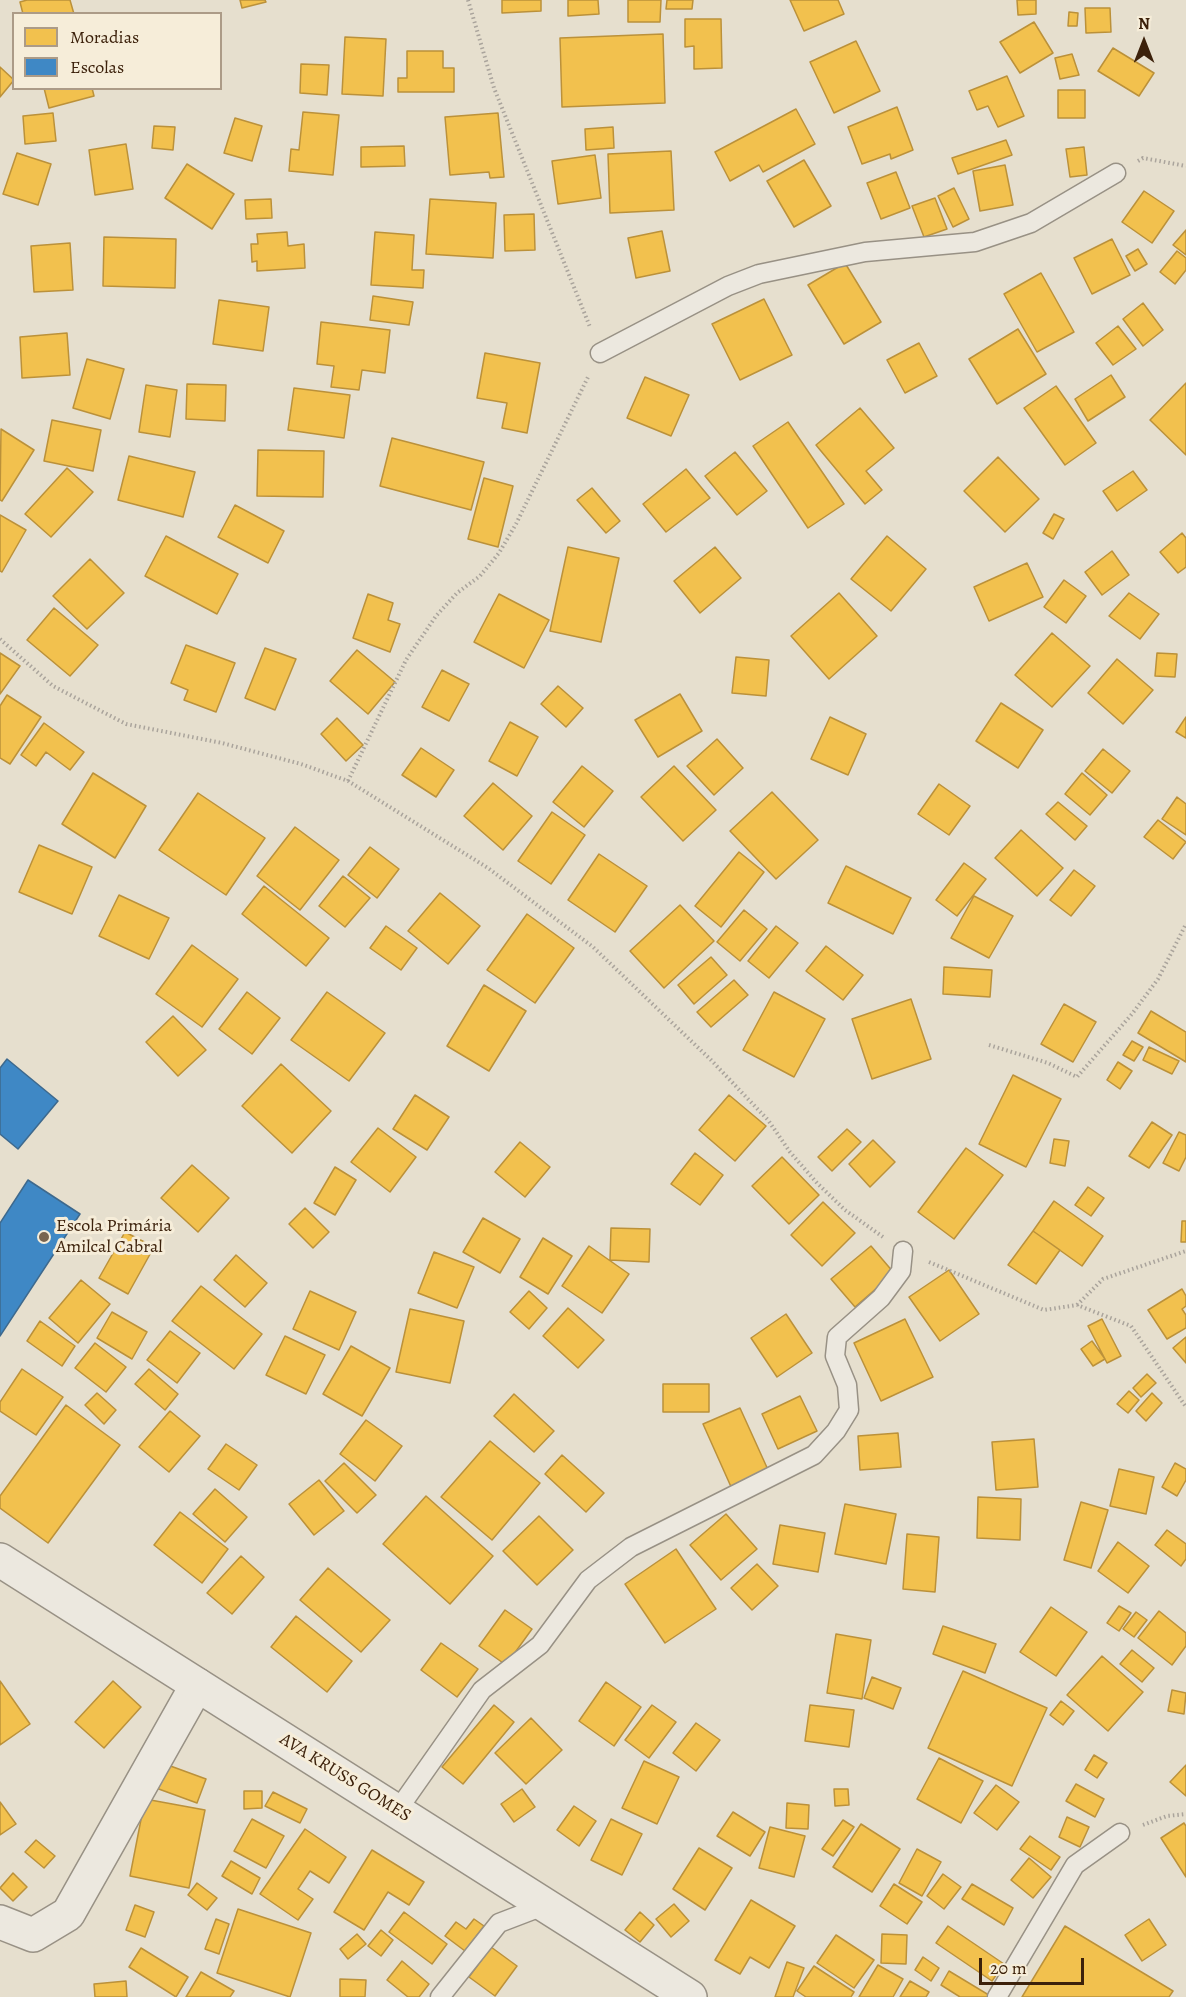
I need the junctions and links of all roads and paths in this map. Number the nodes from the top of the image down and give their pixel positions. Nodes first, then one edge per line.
1 (468, 0) edge
2 (1186, 165) edge
3 (1116, 173) joint
4 (600, 353) junction
5 (0, 639) edge
6 (348, 781) junction
7 (1186, 924) edge
8 (989, 1045) dead end
9 (903, 1251) junction
10 (1186, 1251) edge
11 (1077, 1305) junction
12 (1186, 1407) edge
13 (0, 1560) edge
14 (197, 1685) junction
15 (397, 1811) junction
16 (1186, 1814) edge
17 (1120, 1833) joint
18 (546, 1905) junction
19 (0, 1922) edge
20 (440, 1997) edge
21 (690, 1997) edge
22 (997, 1997) edge

1 - 4 path
2 - 3 path
3 - 4 lane
4 - 6 path
5 - 6 path
6 - 9 path
7 - 8 path
9 - 11 path
9 - 15 lane
10 - 11 path
11 - 12 path
13 - 14 street, AVA KRUSS GOMES
14 - 15 street, AVA KRUSS GOMES
14 - 19 street
15 - 18 street, AVA KRUSS GOMES
16 - 17 path
17 - 22 lane
18 - 20 lane
18 - 21 street, AVA KRUSS GOMES

